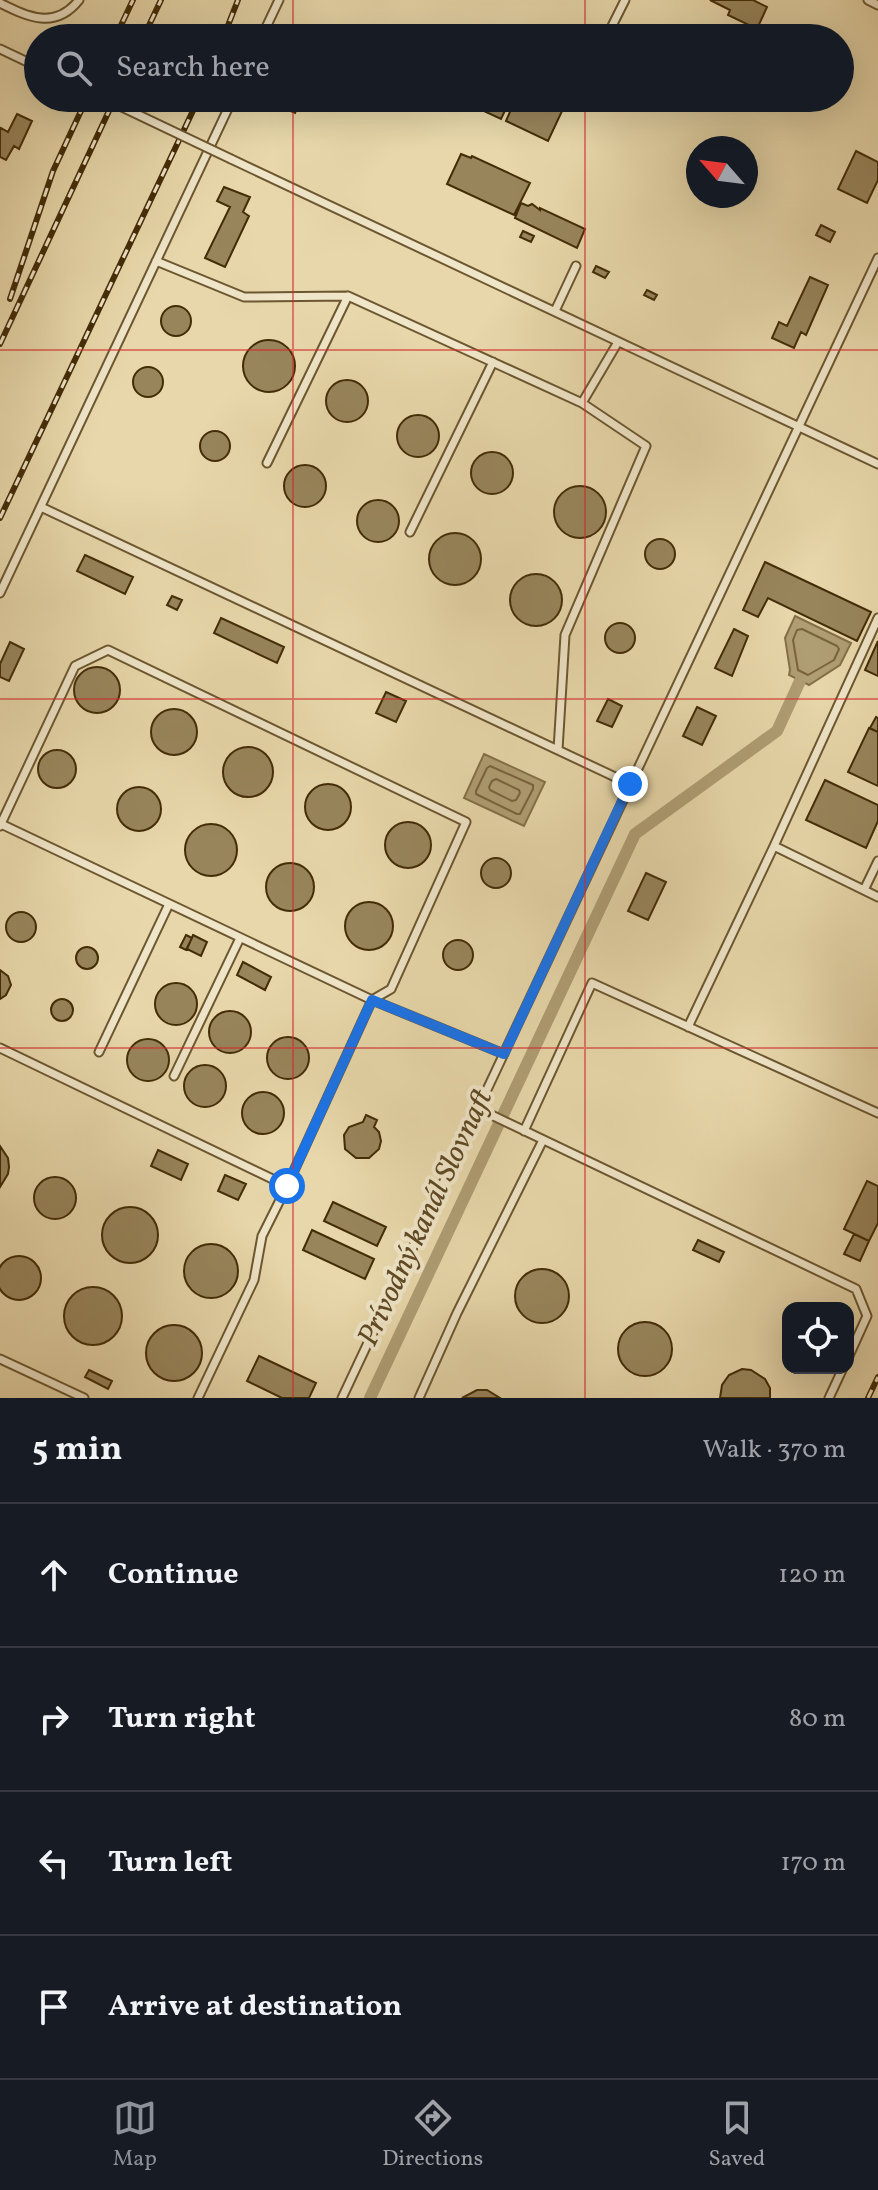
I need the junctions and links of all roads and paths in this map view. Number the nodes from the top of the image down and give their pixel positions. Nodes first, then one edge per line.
1 (79, 0) edge
2 (279, 0) edge
3 (625, 0) edge
4 (868, 0) edge
5 (0, 3) edge
6 (878, 5) edge
7 (268, 24) edge
8 (613, 24) edge
9 (0, 49) edge
10 (24, 60) edge
11 (132, 112) edge
12 (226, 112) edge
13 (878, 258) edge
14 (156, 261) junction
15 (576, 266) dead end
16 (348, 296) junction
17 (555, 311) junction
18 (618, 342) junction
19 (493, 362) junction
20 (582, 403) junction
21 (798, 426) junction
22 (267, 463) dead end
23 (878, 464) edge
24 (41, 507) junction
25 (410, 532) dead end
26 (0, 593) edge
27 (878, 618) edge
28 (558, 750) junction
29 (630, 784) junction
30 (1, 825) edge
31 (774, 846) junction
32 (878, 861) edge
33 (864, 890) junction
34 (878, 897) edge
35 (169, 904) junction
36 (240, 938) junction
37 (372, 1000) junction
38 (688, 1027) junction
39 (0, 1048) edge
40 (99, 1052) dead end
41 (504, 1054) junction
42 (174, 1076) dead end
43 (479, 1109) junction
44 (878, 1113) edge
45 (524, 1131) junction
46 (543, 1140) junction
47 (287, 1186) junction
48 (854, 1345) edge
49 (0, 1359) edge
50 (840, 1374) edge
51 (84, 1398) edge
52 (198, 1398) edge
53 (342, 1398) edge
54 (419, 1398) edge
55 (829, 1398) edge

1 - 5 lane
2 - 7 lane
3 - 8 lane
4 - 6 lane
9 - 10 lane
11 - 17 lane, bridge
12 - 14 lane
13 - 21 lane
14 - 16 lane
14 - 24 lane
15 - 17 lane
16 - 19 lane
16 - 22 lane
17 - 18 lane
18 - 20 lane
18 - 21 lane
19 - 20 lane
19 - 25 lane
20 - 28 lane
21 - 23 lane
21 - 29 lane
24 - 26 lane
24 - 28 lane
27 - 31 lane
28 - 29 lane
29 - 41 lane
30 - 35 lane
30 - 37 lane
31 - 33 lane
31 - 38 lane
32 - 33 lane
33 - 34 lane
35 - 36 lane
35 - 40 lane
36 - 37 lane
36 - 42 lane
37 - 41 lane
37 - 47 lane
38 - 44 lane
38 - 45 lane
39 - 47 lane
41 - 43 lane
43 - 45 lane
43 - 53 lane
45 - 46 lane
46 - 48 lane
46 - 54 lane
47 - 52 lane
49 - 51 lane
50 - 55 lane

